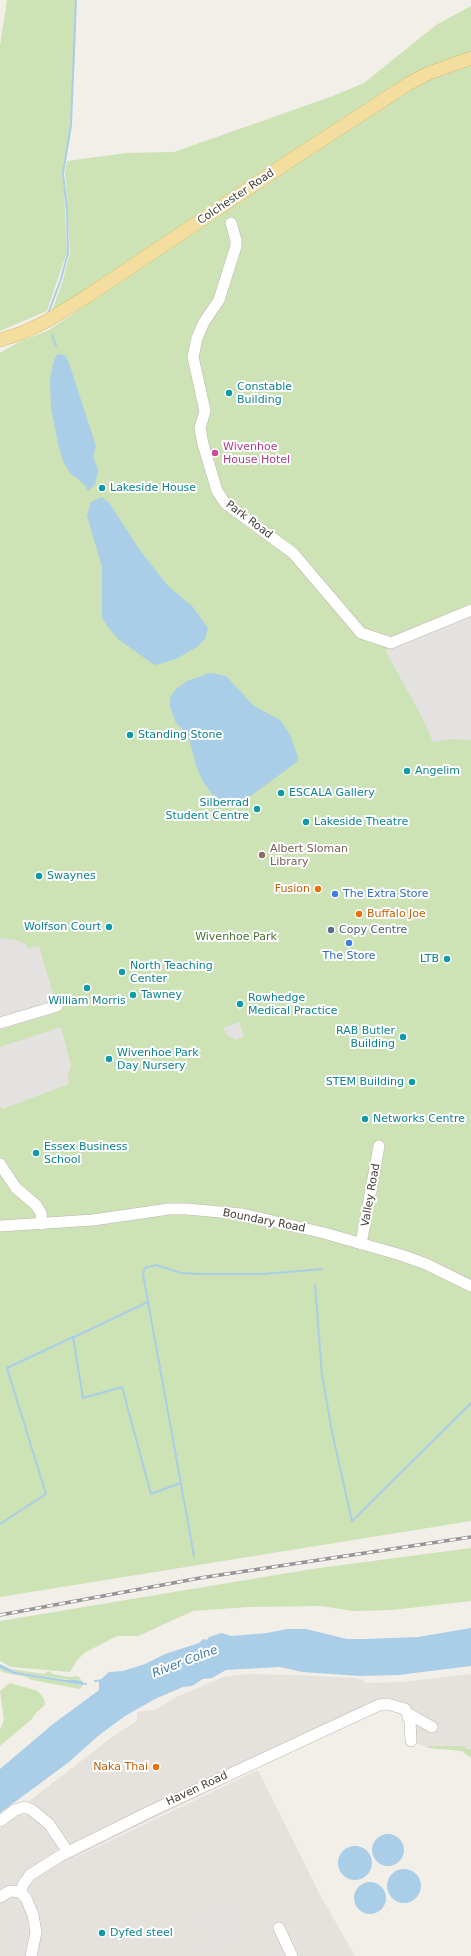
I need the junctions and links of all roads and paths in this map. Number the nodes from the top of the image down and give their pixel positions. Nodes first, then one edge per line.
1 (471, 58) edge
2 (231, 223) dead end
3 (1, 341) edge
4 (471, 610) edge
5 (57, 1006) dead end
6 (0, 1023) edge
7 (379, 1146) dead end
8 (0, 1164) edge
9 (42, 1224) junction
10 (0, 1226) edge
11 (361, 1244) junction
12 (471, 1286) edge
13 (407, 1713) junction
14 (432, 1727) dead end
15 (411, 1741) dead end
16 (0, 1821) edge
17 (68, 1852) junction
18 (20, 1892) junction
19 (0, 1897) edge
20 (279, 1928) dead end
21 (31, 1956) edge
22 (292, 1956) edge

1 - 3 main road, Colchester Road
2 - 4 street, Park Road
5 - 6 street
7 - 11 street, Valley Road
8 - 9 street
9 - 10 street, Boundary Road
9 - 11 street, Boundary Road
11 - 12 street, Boundary Road
13 - 14 street, Haven Road
13 - 15 street
13 - 17 street, Haven Road
16 - 17 street
17 - 18 street, Haven Road
18 - 19 street
18 - 21 street
20 - 22 street

